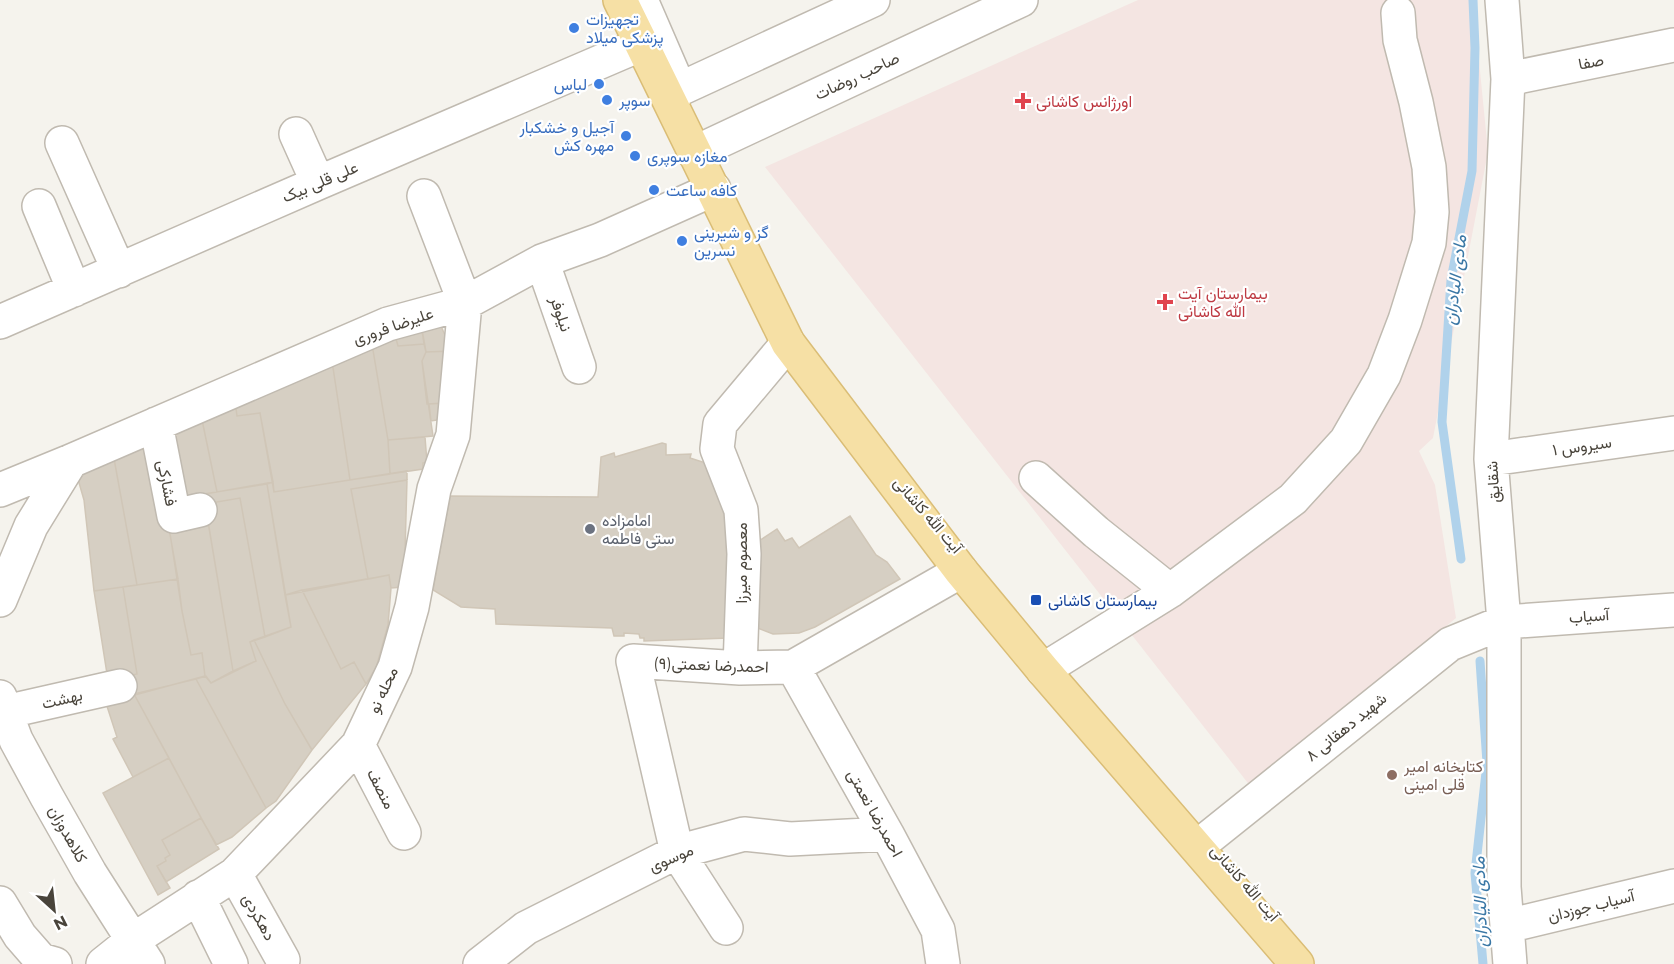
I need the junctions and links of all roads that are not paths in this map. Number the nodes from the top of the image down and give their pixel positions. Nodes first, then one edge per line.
1 (620, 0) edge
2 (641, 0) edge
3 (873, 0) edge
4 (1021, 0) edge
5 (1502, 0) edge
6 (1398, 13) dead end
7 (642, 44) junction
8 (1674, 45) edge
9 (1508, 79) junction
10 (673, 92) junction
11 (296, 134) dead end
12 (62, 143) dead end
13 (700, 150) junction
14 (318, 183) junction
15 (714, 189) junction
16 (424, 196) dead end
17 (39, 206) dead end
18 (542, 261) junction
19 (120, 271) junction
20 (74, 290) junction
21 (465, 303) junction
22 (0, 322) edge
23 (788, 343) junction
24 (579, 367) dead end
25 (156, 424) junction
26 (1674, 433) edge
27 (1491, 459) junction
28 (71, 461) junction
29 (1036, 478) dead end
30 (0, 490) edge
31 (200, 510) dead end
32 (961, 571) junction
33 (1170, 591) junction
34 (0, 600) edge
35 (1674, 610) edge
36 (1504, 622) junction
37 (1049, 666) junction
38 (793, 667) junction
39 (740, 668) junction
40 (120, 686) dead end
41 (2, 705) edge
42 (358, 744) junction
43 (404, 833) dead end
44 (887, 834) junction
45 (1202, 843) junction
46 (677, 852) junction
47 (236, 874) junction
48 (1674, 885) edge
49 (198, 897) junction
50 (0, 903) edge
51 (1507, 926) junction
52 (726, 928) dead end
53 (141, 952) edge
54 (283, 960) dead end
55 (55, 964) edge
56 (63, 964) edge
57 (103, 964) edge
58 (231, 964) edge
59 (480, 964) edge
60 (943, 964) edge
61 (1297, 964) edge
62 (1316, 964) edge
63 (1510, 964) edge

1 - 7 main road, آیت الله کاشانی
2 - 10 street, آیت الله کاشانی
3 - 10 street
4 - 13 street, صاحب روضات
5 - 9 street, شقایق
6 - 33 street
7 - 10 main road, آیت الله کاشانی
7 - 14 street, علی قلی بیک
8 - 9 street, صفا
9 - 27 street, شقایق
10 - 13 main road, آیت الله کاشانی
11 - 14 street
12 - 19 street
13 - 15 main road, آیت الله کاشانی
13 - 37 street, آیت الله کاشانی
14 - 19 street, علی قلی بیک
15 - 18 street, علیرضا فروری
15 - 23 main road, آیت الله کاشانی
16 - 21 street
17 - 20 street
18 - 21 street, علیرضا فروری
18 - 24 street, نیلوفر
19 - 20 street, علی قلی بیک
20 - 22 street, علی قلی بیک
21 - 25 street, علیرضا فروری
21 - 42 street, محله نو
23 - 32 main road, آیت الله کاشانی
23 - 39 street, معصوم میرزا
25 - 28 street, علیرضا فروری
25 - 31 street, فشارکی
26 - 27 street, سیروس ۱
27 - 36 street, شقایق
28 - 30 street, علیرضا فروری
28 - 34 street
29 - 33 street
32 - 37 main road, آیت الله کاشانی
32 - 38 street, احمدرضا نعمتی(۹)
33 - 37 street
35 - 36 street, آسیاب
36 - 45 street, شهید دهقانی ۸
36 - 51 street, شقایق
37 - 45 main road, آیت الله کاشانی
38 - 39 street, احمدرضا نعمتی(۹)
38 - 44 street, احمدرضا نعمتی
39 - 46 street, احمدرضا نعمتی(۹)
40 - 41 street, بهشت
41 - 53 street, کلاهدوزان
42 - 43 street, منصف
42 - 47 street, محله نو
44 - 46 street, موسوی
44 - 60 street, احمدرضا نعمتی
45 - 61 main road, آیت الله کاشانی
45 - 62 street, آیت الله کاشانی
46 - 52 street
46 - 59 street, موسوی
47 - 49 street, محله نو
47 - 54 street, دهکردی
48 - 51 street, آسیاب جوزدان
49 - 53 street, محله نو
49 - 58 street
50 - 55 street
51 - 63 street, شقایق
53 - 56 street
53 - 57 street, محله نو

